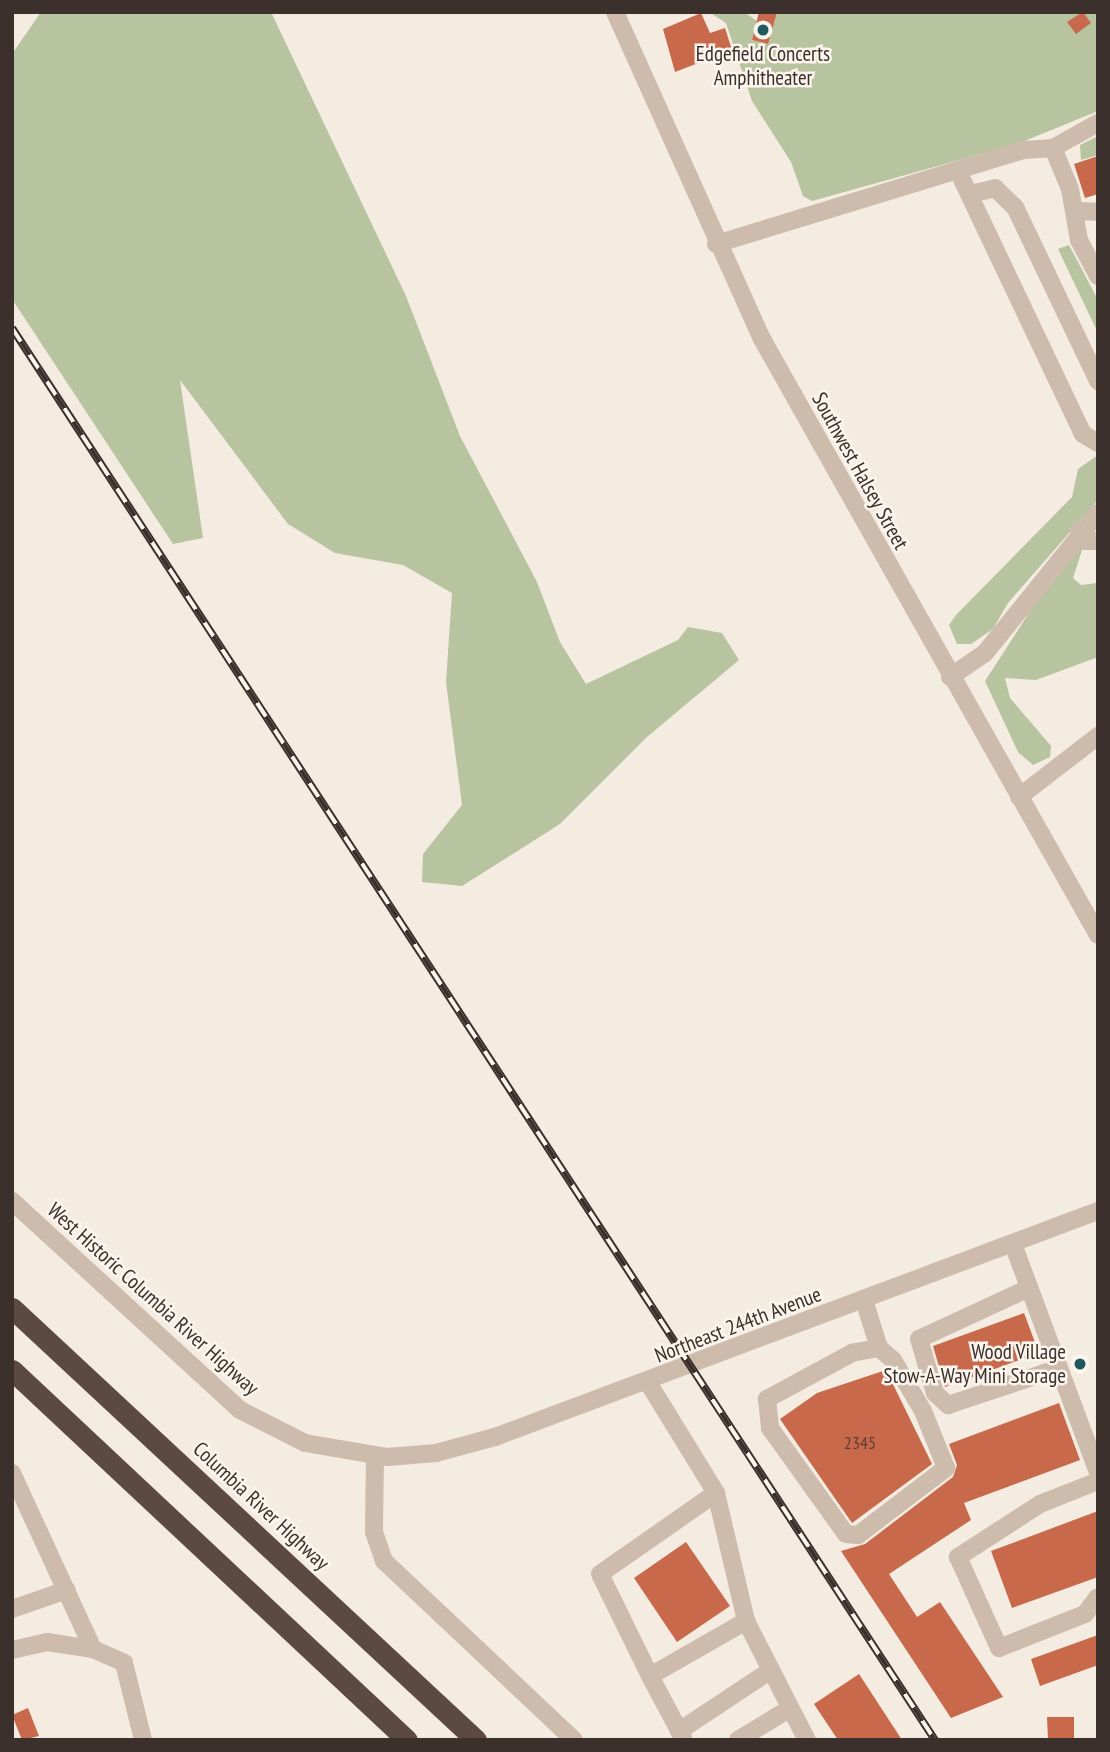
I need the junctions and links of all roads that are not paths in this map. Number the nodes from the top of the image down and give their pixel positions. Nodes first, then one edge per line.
1 (615, 12) edge
2 (1098, 122) edge
3 (1053, 148) junction
4 (958, 171) junction
5 (970, 194) junction
6 (1074, 211) junction
7 (1098, 212) edge
8 (716, 244) junction
9 (1096, 267) edge
10 (1098, 381) edge
11 (1098, 443) edge
12 (1098, 513) edge
13 (1079, 530) junction
14 (1098, 541) edge
15 (950, 677) junction
16 (1098, 736) edge
17 (1098, 754) edge
18 (1076, 758) junction
19 (1019, 797) junction
20 (1098, 935) edge
21 (12, 1201) edge
22 (1098, 1211) edge
23 (1013, 1244) junction
24 (1029, 1288) junction
25 (864, 1300) junction
26 (12, 1308) edge
27 (878, 1348) junction
28 (1059, 1368) junction
29 (12, 1370) edge
30 (649, 1384) junction
31 (381, 1457) junction
32 (12, 1473) edge
33 (1098, 1473) edge
34 (1098, 1481) edge
35 (716, 1493) junction
36 (67, 1590) junction
37 (1098, 1597) edge
38 (12, 1609) edge
39 (746, 1621) junction
40 (93, 1649) junction
41 (12, 1650) edge
42 (768, 1672) junction
43 (650, 1676) junction
44 (789, 1709) junction
45 (681, 1736) edge
46 (143, 1740) edge
47 (407, 1740) edge
48 (476, 1740) edge
49 (574, 1740) edge
50 (738, 1740) edge
51 (807, 1740) edge

1 - 8 street, Southwest Halsey Street
2 - 3 street
3 - 4 street
3 - 6 street
4 - 5 street
4 - 8 street
5 - 10 street
5 - 11 street
6 - 7 street
6 - 9 street
8 - 15 street, Southwest Halsey Street
12 - 13 street
13 - 14 street
13 - 15 street
15 - 19 street, Southwest Halsey Street
16 - 18 street
17 - 18 street
18 - 19 street
19 - 20 street, Southwest Halsey Street
21 - 31 street, West Historic Columbia River Highway
22 - 23 street, Northeast 244th Avenue
23 - 24 street
23 - 25 street, Northeast 244th Avenue
24 - 28 street
24 - 28 street
25 - 27 street
25 - 30 street, Northeast 244th Avenue
26 - 48 highway, Columbia River Highway
27 - 27 street
28 - 33 street
29 - 47 highway
30 - 31 street, Northeast 244th Avenue
30 - 35 street
31 - 49 street
32 - 36 street
34 - 37 street
35 - 39 street
35 - 43 street
36 - 38 street
36 - 40 street
39 - 42 street
39 - 43 street
40 - 41 street
40 - 46 street
42 - 44 street
42 - 45 street
43 - 45 street
44 - 50 street
44 - 51 street

